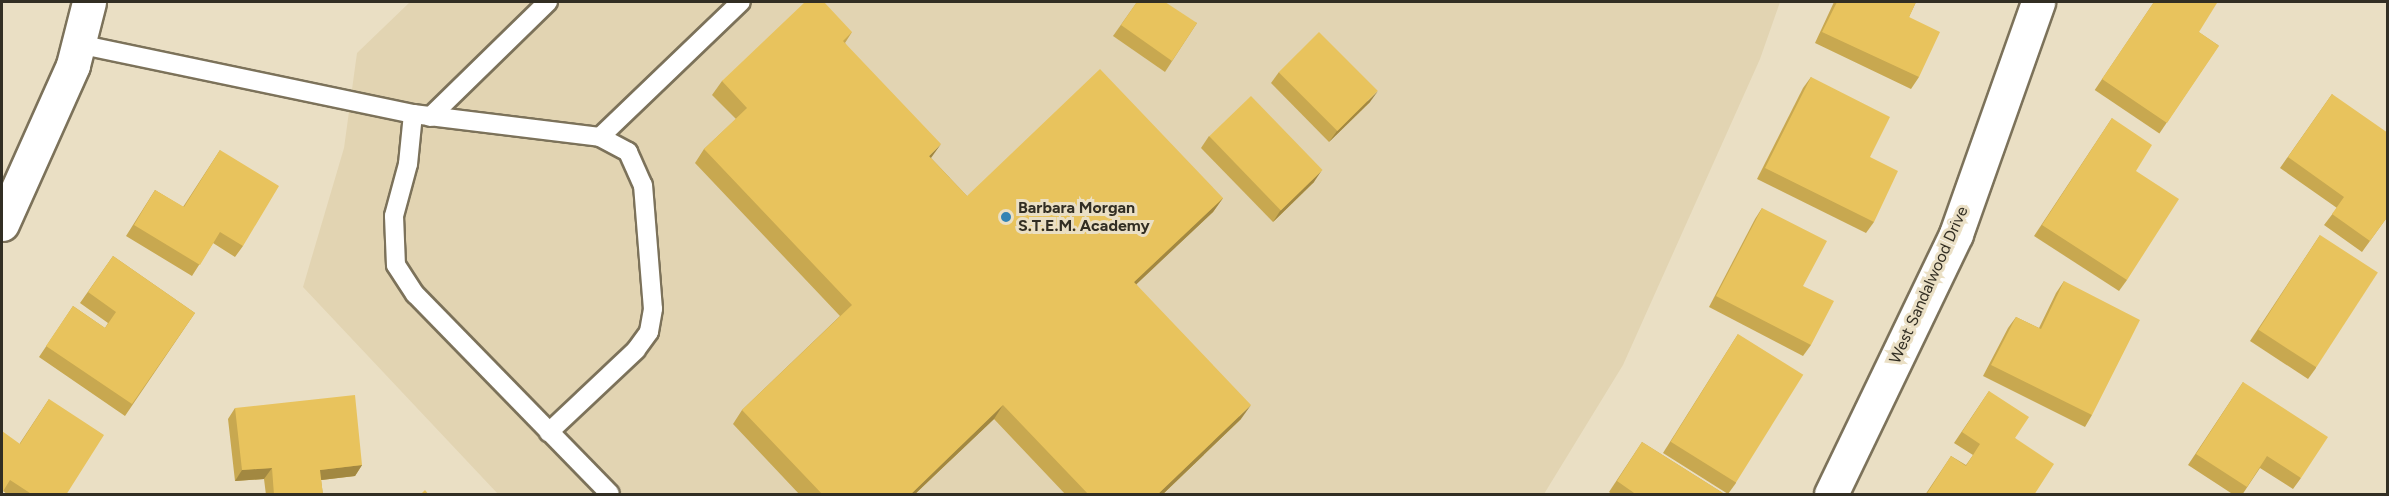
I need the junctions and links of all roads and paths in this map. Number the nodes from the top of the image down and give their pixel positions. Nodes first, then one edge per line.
1 (89, 2) edge
2 (548, 2) edge
3 (741, 2) edge
4 (2038, 2) edge
5 (78, 44) junction
6 (422, 115) junction
7 (600, 137) junction
8 (2, 224) edge
9 (549, 432) junction
10 (610, 495) edge
11 (1831, 495) edge

1 - 5 street
2 - 6 lane
3 - 7 lane
4 - 11 street, West Sandalwood Drive
5 - 6 lane
5 - 8 street
6 - 7 lane
6 - 9 lane
7 - 9 lane
9 - 10 lane

